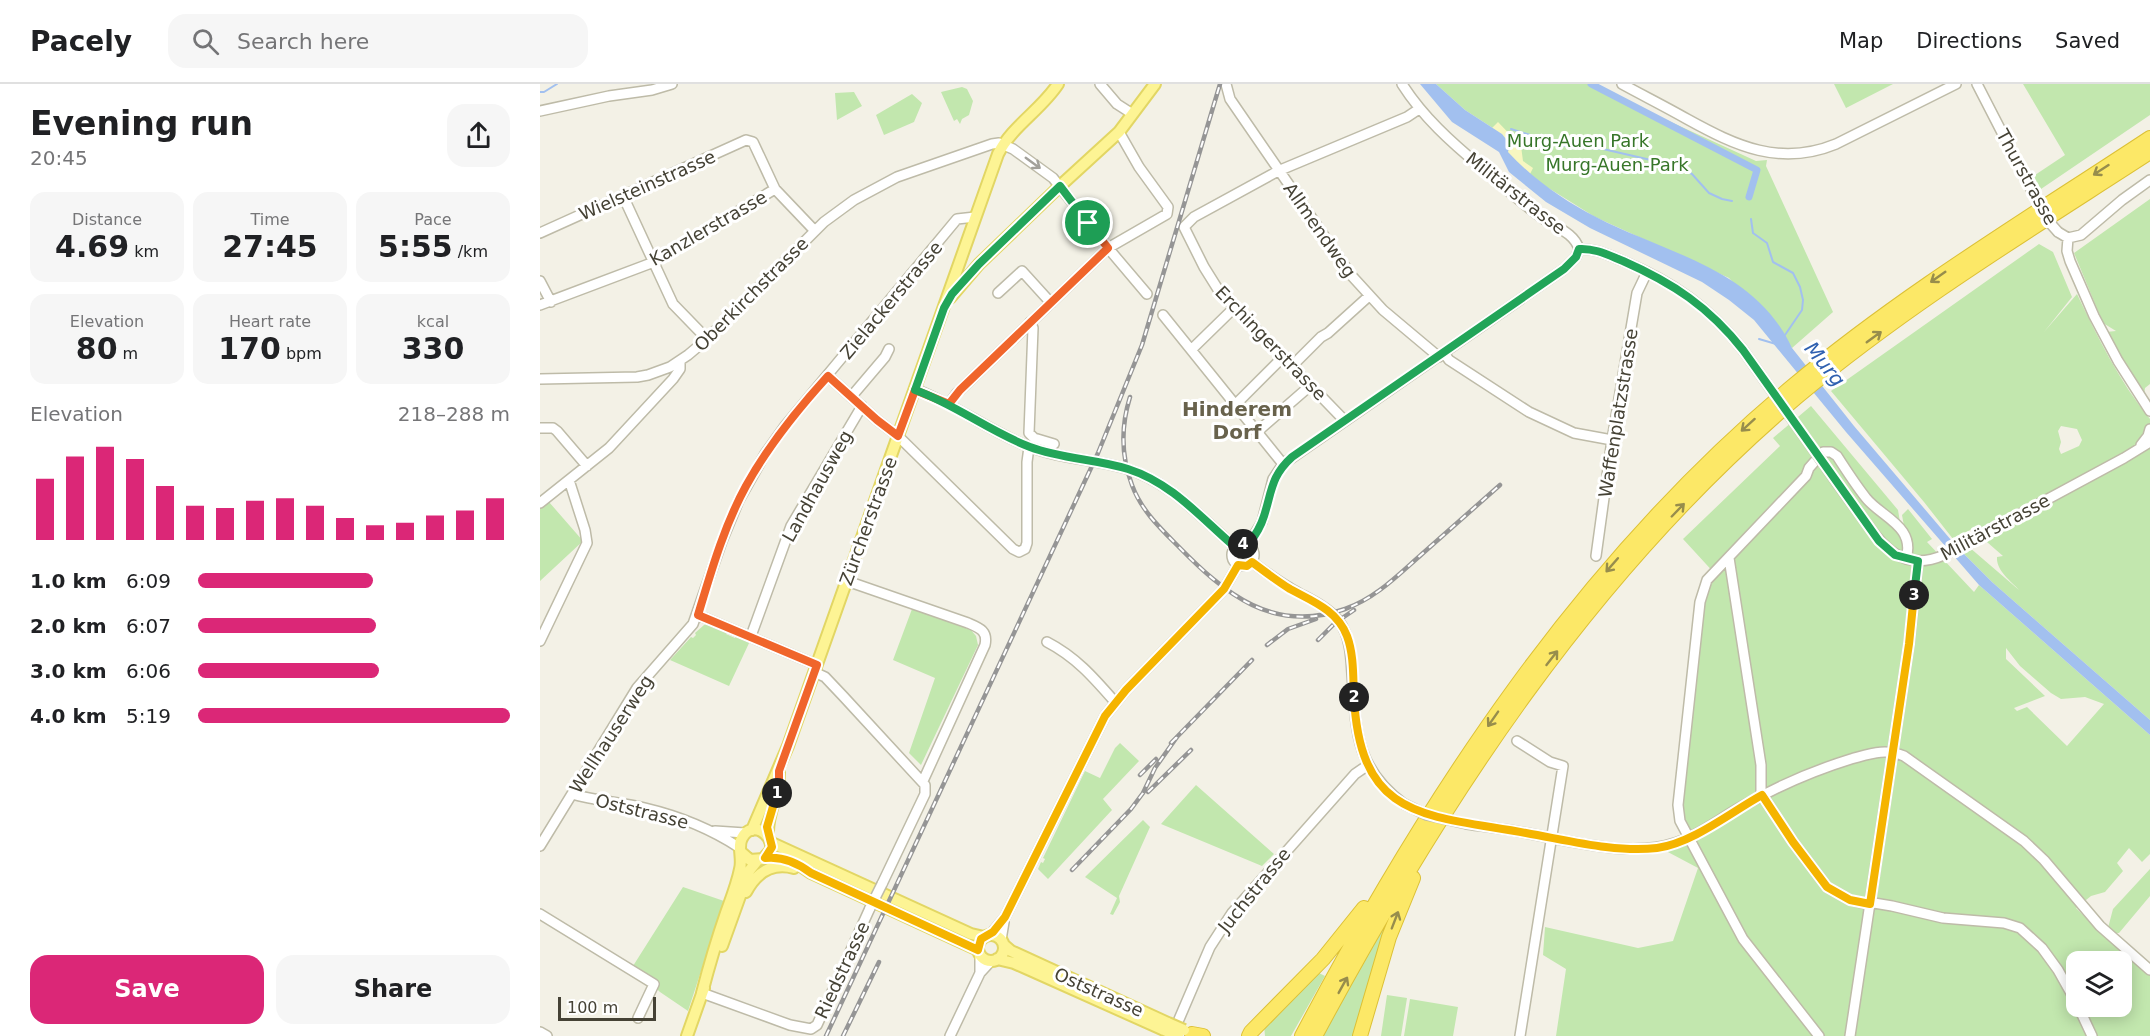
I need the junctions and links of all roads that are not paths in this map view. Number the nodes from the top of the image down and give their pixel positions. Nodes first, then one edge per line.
1 (672, 84) edge
2 (1058, 84) edge
3 (1100, 84) edge
4 (1155, 84) edge
5 (1226, 84) edge
6 (1402, 84) edge
7 (1622, 84) edge
8 (1956, 84) edge
9 (1977, 84) edge
10 (1419, 109) junction
11 (540, 111) edge
12 (1131, 113) junction
13 (1119, 132) junction
14 (2150, 138) edge
15 (1003, 145) junction
16 (2150, 152) edge
17 (1278, 171) junction
18 (2150, 180) edge
19 (1060, 186) junction
20 (776, 189) junction
21 (623, 196) junction
22 (975, 217) junction
23 (815, 231) junction
24 (540, 233) edge
25 (2068, 238) junction
26 (1108, 248) junction
27 (1579, 249) junction
28 (654, 262) junction
29 (979, 264) junction
30 (1647, 272) junction
31 (540, 281) edge
32 (952, 282) junction
33 (998, 292) dead end
34 (1147, 294) dead end
35 (1369, 296) junction
36 (551, 302) junction
37 (1051, 303) junction
38 (540, 305) edge
39 (944, 308) junction
40 (1234, 308) junction
41 (1163, 315) dead end
42 (1030, 322) junction
43 (707, 339) junction
44 (889, 349) dead end
45 (1192, 349) junction
46 (1442, 355) junction
47 (1283, 357) junction
48 (680, 361) junction
49 (1292, 366) junction
50 (1824, 368) junction
51 (828, 376) junction
52 (540, 379) edge
53 (1311, 385) junction
54 (915, 390) junction
55 (1796, 391) junction
56 (851, 397) junction
57 (949, 404) junction
58 (1236, 404) junction
59 (862, 406) junction
60 (2148, 409) edge
61 (1345, 421) junction
62 (540, 428) edge
63 (2150, 428) edge
64 (1258, 431) junction
65 (898, 436) junction
66 (1612, 440) junction
67 (2150, 442) edge
68 (1054, 444) dead end
69 (1029, 447) junction
70 (2150, 448) edge
71 (2135, 451) junction
72 (1283, 464) junction
73 (587, 466) junction
74 (569, 480) junction
75 (540, 503) edge
76 (1248, 545) junction
77 (1235, 547) junction
78 (1596, 556) dead end
79 (1729, 558) junction
80 (1906, 560) junction
81 (1918, 561) junction
82 (1252, 562) junction
83 (1238, 565) junction
84 (847, 581) junction
85 (698, 615) junction
86 (751, 636) junction
87 (540, 641) edge
88 (1047, 642) dead end
89 (816, 668) junction
90 (1115, 702) junction
91 (1517, 741) dead end
92 (1894, 752) junction
93 (1368, 765) junction
94 (928, 766) junction
95 (912, 769) junction
96 (779, 771) junction
97 (923, 781) junction
98 (572, 794) junction
99 (1762, 795) junction
100 (1442, 816) junction
101 (713, 831) junction
102 (749, 831) junction
103 (1551, 838) junction
104 (1688, 838) junction
105 (770, 839) junction
106 (540, 846) edge
107 (1410, 846) junction
108 (741, 850) junction
109 (761, 859) junction
110 (811, 873) junction
111 (1870, 904) junction
112 (540, 914) edge
113 (1005, 917) junction
114 (732, 919) junction
115 (987, 936) junction
116 (1003, 943) junction
117 (979, 952) junction
118 (994, 960) junction
119 (2150, 970) edge
120 (980, 973) junction
121 (2066, 984) edge
122 (702, 993) junction
123 (2083, 1017) edge
124 (638, 1018) dead end
125 (1168, 1030) edge
126 (540, 1032) edge
127 (1191, 1034) edge
128 (1246, 1035) edge
129 (547, 1036) edge
130 (687, 1036) edge
131 (950, 1036) edge
132 (1302, 1036) edge
133 (1315, 1036) edge
134 (1360, 1036) edge
135 (1520, 1036) edge
136 (1820, 1036) edge
137 (1850, 1036) edge
138 (2092, 1036) edge

1 - 11 street
2 - 15 main road, Zürcherstrasse
3 - 12 street
4 - 12 main road
5 - 17 street, Allmendweg
6 - 10 street, Militärstrasse
7 - 8 street
9 - 25 street, Thurstrasse, bridge
10 - 17 street
10 - 27 street, Militärstrasse
12 - 13 main road
13 - 19 main road
13 - 26 street
14 -> 50 highway
15 -> 19 street
15 - 22 main road, Zürcherstrasse
15 - 23 street, Oberkirchstrasse
50 -> 16 highway
17 - 35 street, Allmendweg
17 - 40 street, Erchingerstrasse
18 - 25 street, Thurstrasse
19 - 26 street
19 - 29 main road
20 - 21 street, Wielsteinstrasse
20 - 23 street
20 - 28 street, Kanzlerstrasse
21 - 24 street, Wielsteinstrasse
21 - 28 street
22 - 32 main road, Zürcherstrasse
22 - 51 street, Zielackerstrasse
23 - 43 street, Oberkirchstrasse
25 - 60 street, Militärstrasse
26 - 34 street
26 - 37 street
27 - 30 street, Militärstrasse
27 - 46 street
28 - 36 street, Kanzlerstrasse
28 - 43 street
29 - 32 main road
29 - 39 main road
30 - 66 street, Waffenplatzstrasse
30 - 80 street, Militärstrasse, bridge
31 - 36 street
32 - 39 main road, Zürcherstrasse
33 - 37 street
35 - 46 street, Allmendweg
35 - 49 street
36 - 38 street, Kanzlerstrasse
37 - 42 street
39 - 54 main road, Zürcherstrasse
40 - 45 street
40 - 47 street, Erchingerstrasse
41 - 45 street
42 - 57 street
42 - 68 street
43 - 48 street, Oberkirchstrasse
44 - 56 street
45 - 58 street
46 - 61 street
46 - 66 street, Allmendweg
47 - 49 street, Erchingerstrasse
47 - 58 street
48 - 52 street
48 - 73 street, Oberkirchstrasse
49 - 53 street, Erchingerstrasse
50 - 55 highway
51 - 56 street
51 - 85 street, Zielackerstrasse
53 - 61 street, Erchingerstrasse
53 - 64 street
54 - 57 street
54 - 65 main road, Zürcherstrasse
100 -> 55 highway
55 -> 107 highway
56 - 59 street
57 - 69 street
58 - 64 street
59 - 65 street
59 - 86 street, Landhausweg
60 - 63 street, Militärstrasse
61 - 72 street
62 - 73 street
63 - 71 street, Militärstrasse
64 - 72 street
65 - 69 street
65 - 84 main road, Zürcherstrasse
66 - 78 street, Waffenplatzstrasse
67 - 71 street, Militärstrasse
69 - 77 street
70 - 71 street, Militärstrasse
71 - 81 street, Militärstrasse
72 - 76 street
73 - 74 street, Oberkirchstrasse
74 - 75 street, Oberkirchstrasse
74 - 87 street
76 - 77 street
76 - 82 street
77 - 83 street
79 - 80 street
79 - 99 street
79 - 104 street
80 - 81 street, Militärstrasse
81 - 92 street
82 - 83 street
82 - 93 street
83 - 90 street
84 - 89 main road, Zürcherstrasse
84 - 94 street, Riedstrasse
85 - 86 street
85 - 98 street, Wellhauserweg
86 - 89 street
88 - 90 street
89 - 95 street
89 - 96 main road, Zürcherstrasse
90 - 113 street
91 - 103 street
92 - 99 street
92 - 111 street
92 - 119 street
93 - 103 street, bridge
93 - 125 street, Juchstrasse
94 - 95 street
94 - 97 street, Riedstrasse
95 - 97 street
96 - 102 main road, Zürcherstrasse
96 - 105 main road, Zürcherstrasse
97 - 122 street, Riedstrasse, bridge
98 - 101 street, Oststrasse
98 - 106 street, Wellhauserweg
99 - 104 street
99 - 111 street
133 -> 100 highway
134 -> 100 highway
101 - 102 street, Oststrasse
101 - 108 street, Oststrasse
102 - 105 main road
102 - 108 main road
103 - 104 street
103 - 135 street
104 - 136 street
105 - 109 main road
105 - 115 main road
107 - 128 highway
107 - 132 highway
108 - 109 main road
108 - 122 main road
109 - 110 main road
109 - 114 main road
110 - 114 main road
110 - 117 main road
111 - 121 street
111 - 137 street
112 - 124 street
113 - 115 street
113 - 116 street
114 - 122 main road
115 - 116 main road
115 - 117 main road
116 - 118 main road
116 - 125 main road, Oststrasse
117 - 118 main road
117 - 120 street
118 - 120 street
118 - 125 main road, Oststrasse
120 - 131 street
122 - 130 main road
123 - 138 street
125 - 127 main road, Oststrasse, bridge
126 - 129 street

